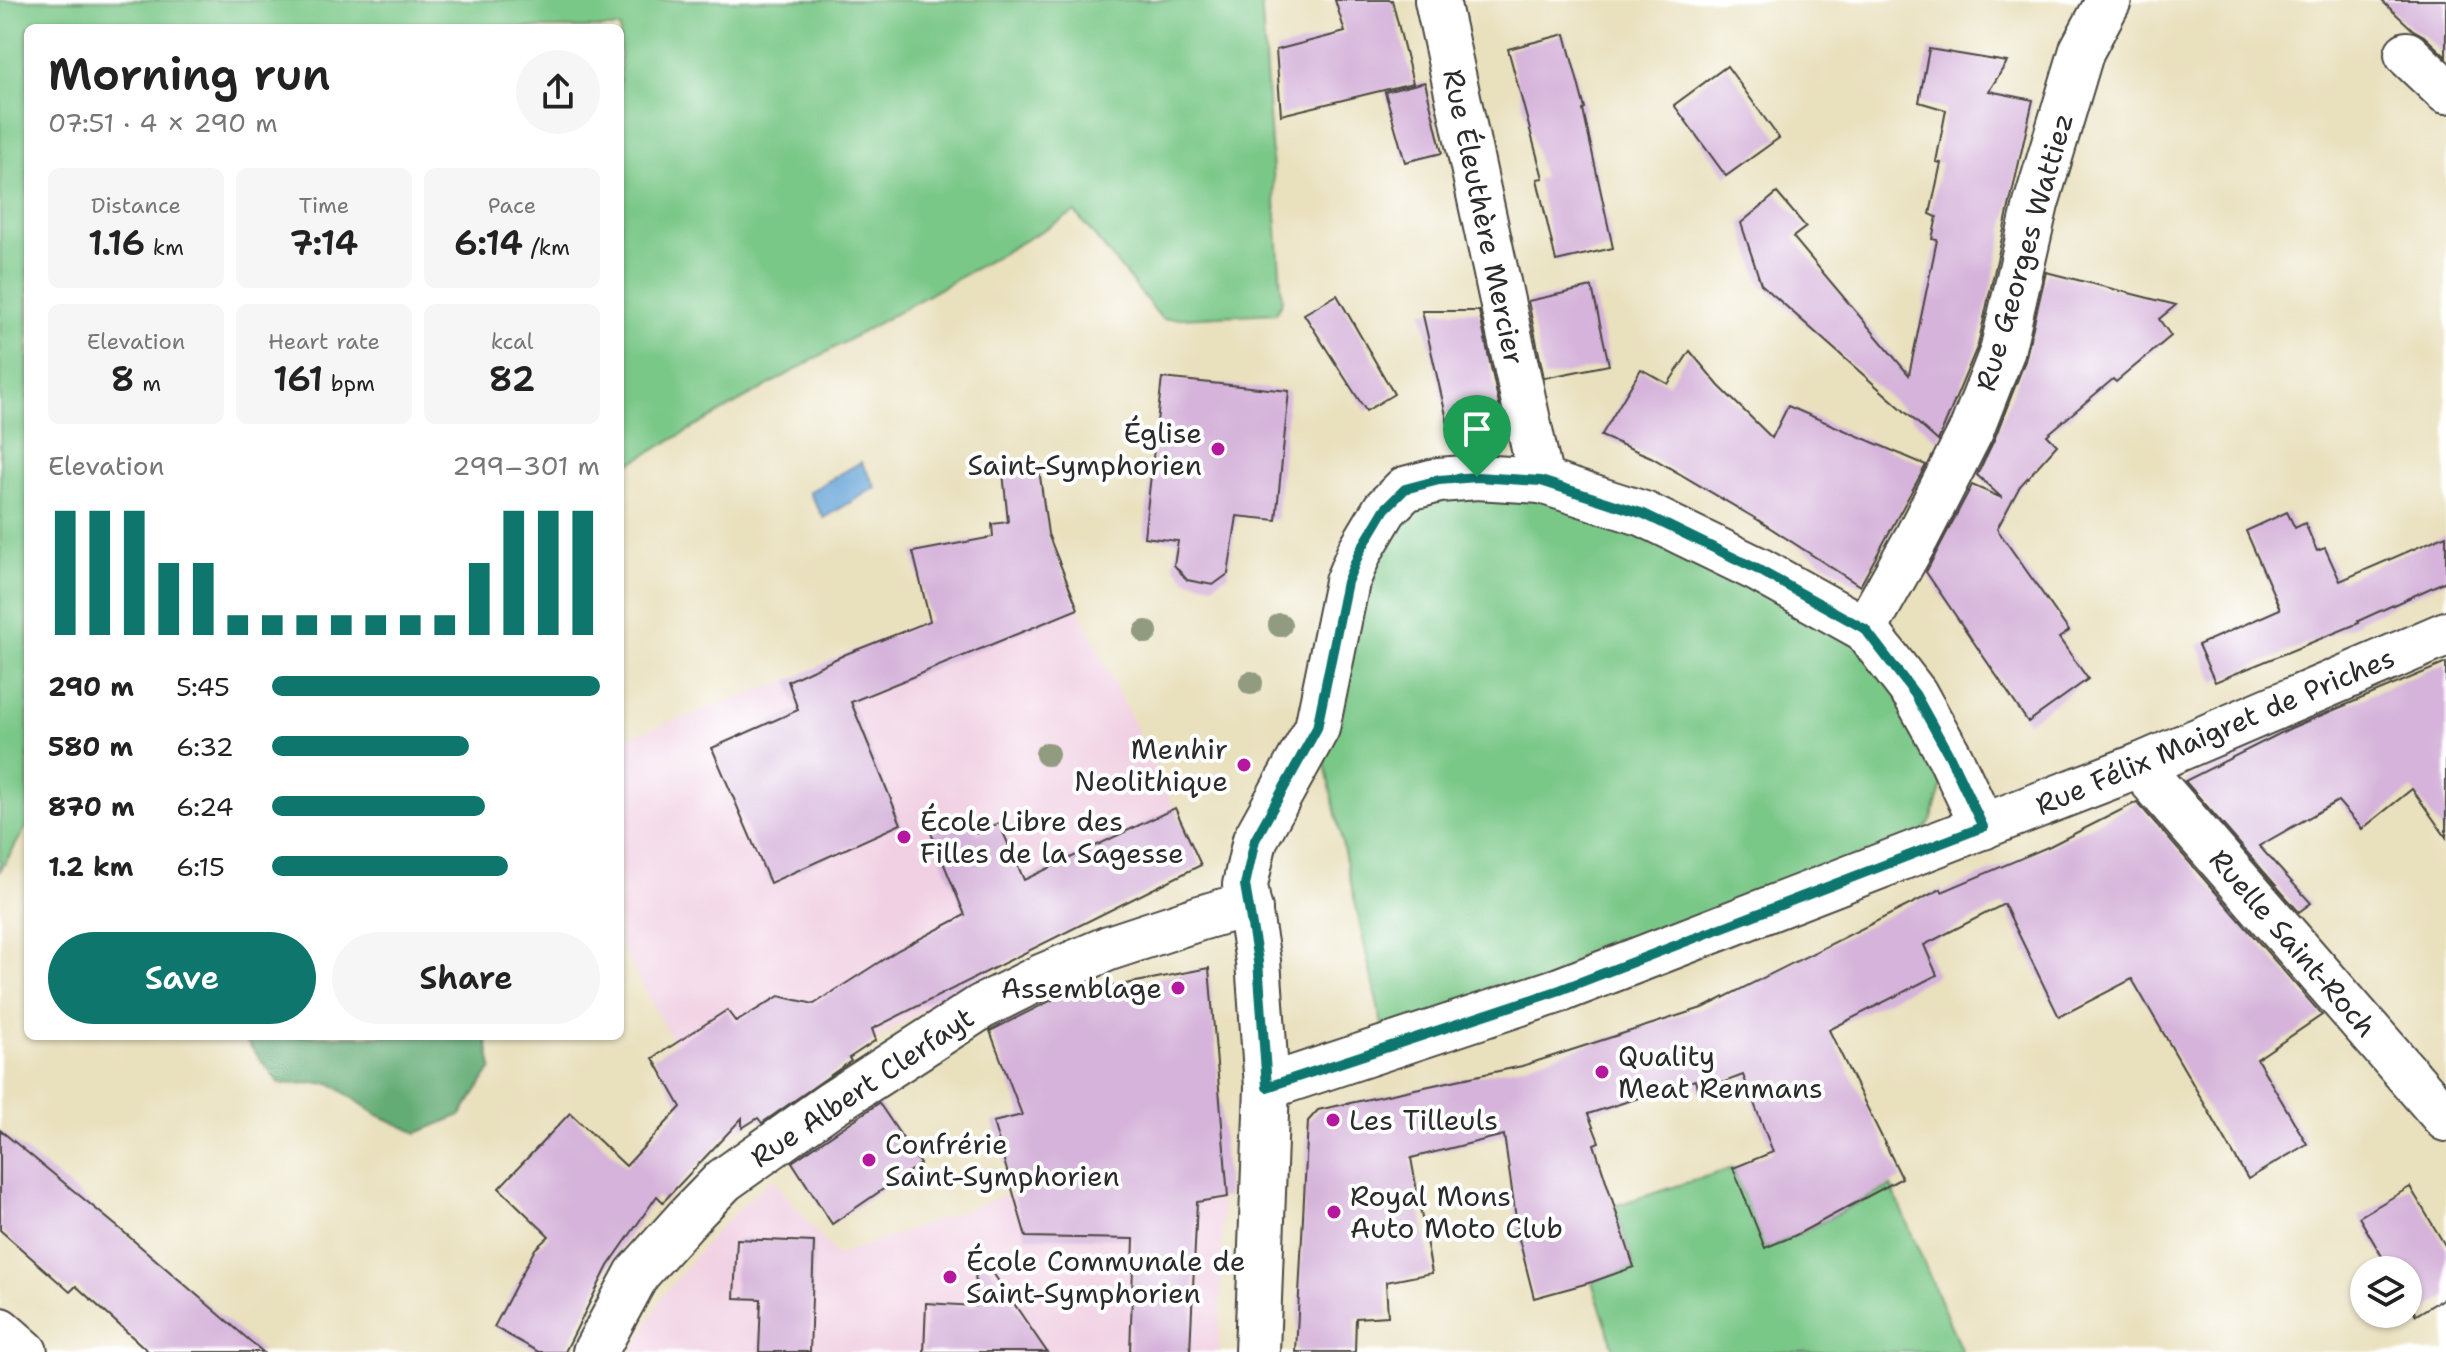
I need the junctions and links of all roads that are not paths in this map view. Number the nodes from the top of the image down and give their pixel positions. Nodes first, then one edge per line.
1 (1437, 0) edge
2 (2109, 0) edge
3 (2407, 54) dead end
4 (2446, 91) edge
5 (1541, 481) junction
6 (1865, 629) junction
7 (2446, 634) edge
8 (2139, 766) junction
9 (1983, 827) junction
10 (1250, 909) junction
11 (1267, 1087) junction
12 (2446, 1119) edge
13 (0, 1330) edge
14 (25, 1352) edge
15 (595, 1352) edge
16 (1257, 1352) edge

1 - 5 street, Rue Éleuthère Mercier
2 - 6 street, Rue Georges Wattiez
3 - 4 street
5 - 6 street
5 - 10 street
6 - 9 street
7 - 8 street, Rue Félix Maigret de Priches
8 - 9 street, Rue Félix Maigret de Priches
8 - 12 street, Ruelle Saint-Roch
9 - 11 street, Rue Félix Maigret de Priches
10 - 11 street
10 - 15 street, Rue Albert Clerfayt
11 - 16 street
13 - 14 street

